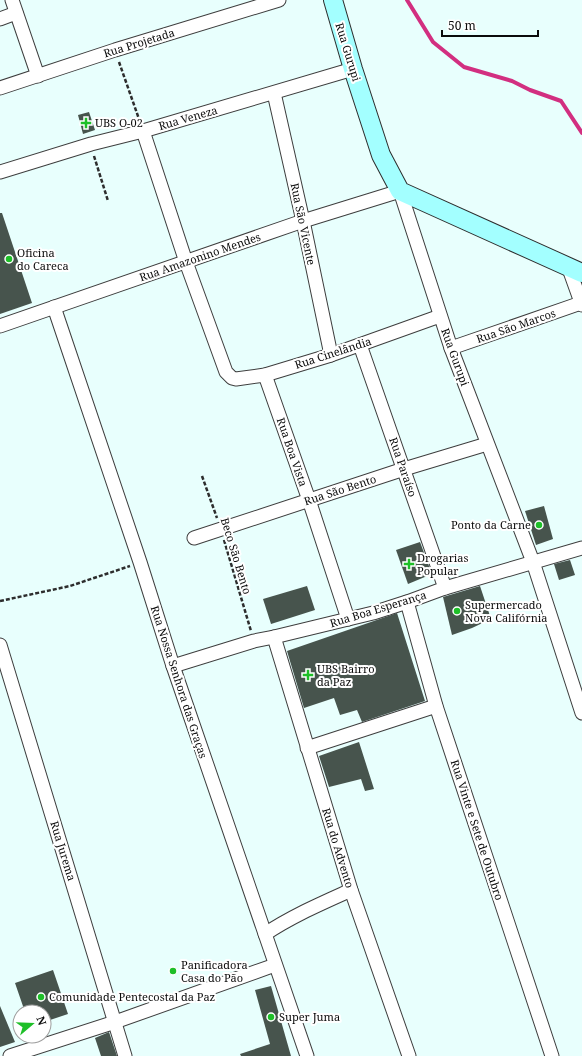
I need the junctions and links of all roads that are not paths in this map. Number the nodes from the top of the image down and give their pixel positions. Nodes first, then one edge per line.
1 (12, 0) edge
2 (279, 0) edge
3 (332, 0) edge
4 (16, 13) junction
5 (0, 19) edge
6 (353, 69) junction
7 (38, 76) junction
8 (0, 88) edge
9 (274, 93) junction
10 (143, 131) junction
11 (0, 172) edge
12 (400, 191) junction
13 (303, 221) junction
14 (186, 262) junction
15 (575, 270) edge
16 (582, 304) edge
17 (54, 307) junction
18 (440, 316) junction
19 (0, 326) edge
20 (360, 345) junction
21 (451, 348) junction
22 (331, 355) junction
23 (265, 375) junction
24 (487, 444) junction
25 (404, 469) junction
26 (309, 500) junction
27 (194, 538) dead end
28 (582, 548) edge
29 (533, 562) junction
30 (445, 588) junction
31 (407, 602) junction
32 (348, 619) junction
33 (274, 637) junction
34 (0, 645) edge
35 (173, 666) junction
36 (436, 706) junction
37 (582, 713) edge
38 (307, 748) junction
39 (351, 890) junction
40 (265, 934) junction
41 (275, 965) junction
42 (115, 1022) junction
43 (10, 1056) edge
44 (125, 1056) edge
45 (307, 1056) edge
46 (408, 1056) edge
47 (552, 1056) edge

1 - 4 street
2 - 7 street, Rua Projetada
3 - 6 street, Rua Gurupi
4 - 5 street
4 - 7 street
6 - 9 street, Rua Veneza
6 - 12 street, Rua Gurupi
7 - 8 street, Rua Projetada
9 - 10 street, Rua Veneza
9 - 13 street, Rua São Vicente
10 - 11 street, Rua Veneza
10 - 14 street
12 - 13 street, Rua Amazonino Mendes
12 - 15 street
12 - 18 street, Rua Gurupi
13 - 14 street, Rua Amazonino Mendes
13 - 22 street, Rua São Vicente
14 - 17 street, Rua Amazonino Mendes
14 - 23 street, Rua Cinelândia
15 - 16 street
16 - 21 street, Rua São Marcos
17 - 19 street, Rua Amazonino Mendes
17 - 35 street, Rua Nossa Senhora das Graças
18 - 20 street, Rua Cinelândia
18 - 21 street, Rua Gurupi
20 - 22 street, Rua Cinelândia
20 - 25 street, Rua Paraíso
21 - 24 street, Rua Gurupi
22 - 23 street, Rua Cinelândia
23 - 26 street, Rua Boa Vista
24 - 25 street, Rua São Bento
24 - 29 street, Rua Gurupi
25 - 26 street, Rua São Bento
25 - 30 street, Rua Paraíso
26 - 27 street, Rua São Bento
26 - 32 street, Rua Boa Vista
28 - 29 street, Rua Boa Esperança
29 - 30 street, Rua Boa Esperança
29 - 37 street, Rua Gurupi
30 - 31 street, Rua Boa Esperança
31 - 32 street, Rua Boa Esperança
31 - 36 street, Rua Vinte e Sete de Outubro
32 - 33 street, Rua Boa Esperança
33 - 35 street, Rua Boa Esperança
33 - 38 street, Rua do Advento
34 - 42 street, Rua Jurema
35 - 40 street, Rua Nossa Senhora das Graças
36 - 38 street
36 - 47 street, Rua Vinte e Sete de Outubro
38 - 39 street, Rua do Advento
39 - 40 street
39 - 46 street, Rua do Advento
40 - 41 street, Rua Nossa Senhora das Graças
41 - 42 street
41 - 45 street, Rua Nossa Senhora das Graças
42 - 43 street
42 - 44 street, Rua Jurema

